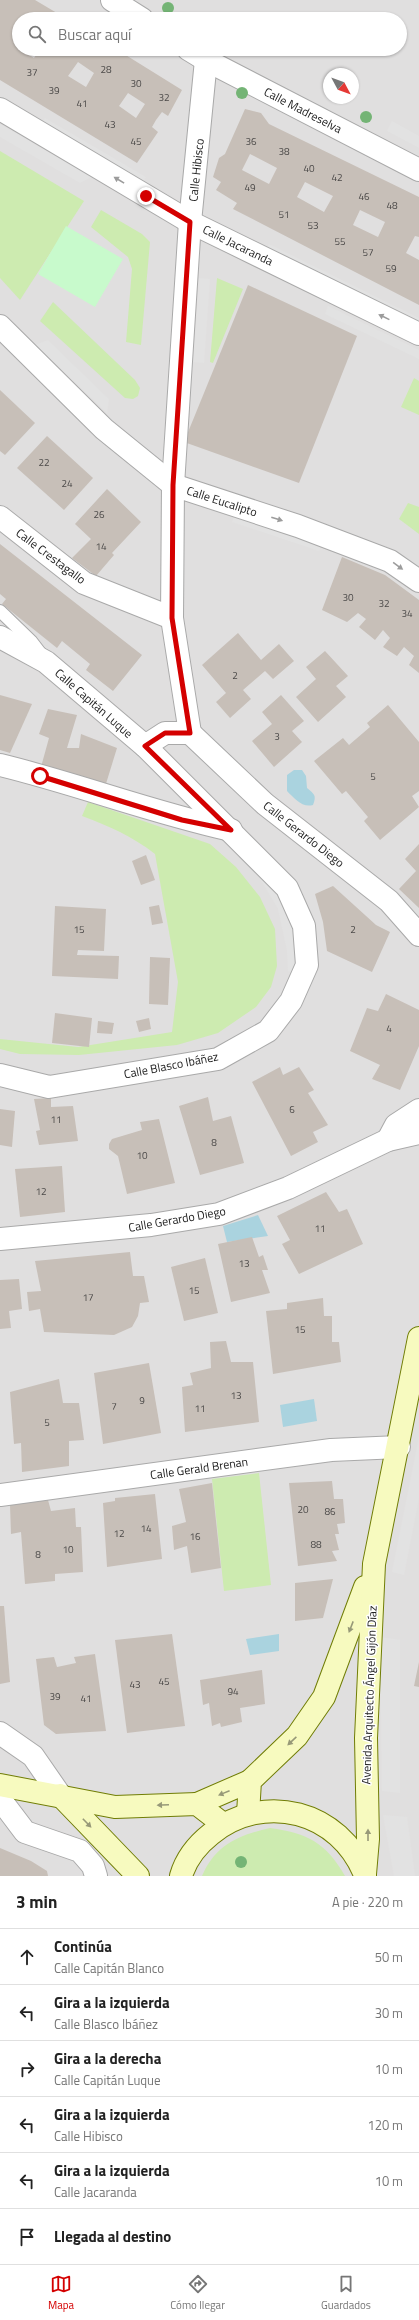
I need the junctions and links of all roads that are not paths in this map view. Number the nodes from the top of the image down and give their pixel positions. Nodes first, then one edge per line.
1 (112, 0) edge
2 (131, 12) edge
3 (197, 56) edge
4 (199, 56) edge
5 (0, 109) edge
6 (419, 170) edge
7 (190, 222) junction
8 (0, 326) edge
9 (419, 334) edge
10 (173, 485) junction
11 (0, 517) edge
12 (419, 581) edge
13 (0, 611) edge
14 (172, 618) junction
15 (0, 637) edge
16 (46, 662) junction
17 (190, 733) junction
18 (145, 746) junction
19 (0, 765) edge
20 (231, 830) junction
21 (419, 935) edge
22 (0, 1076) edge
23 (419, 1110) edge
24 (419, 1133) edge
25 (388, 1140) junction
26 (0, 1239) edge
27 (419, 1338) edge
28 (415, 1380) edge
29 (399, 1447) junction
30 (0, 1495) edge
31 (374, 1564) junction
32 (0, 1733) edge
33 (250, 1781) junction
34 (0, 1785) edge
35 (60, 1795) junction
36 (0, 1799) edge
37 (197, 1804) junction
38 (248, 1814) junction
39 (223, 1824) junction
40 (365, 1875) edge
41 (96, 1876) edge
42 (138, 1876) edge
43 (181, 1876) edge

1 - 2 street
3 - 7 street, Calle Hibisco
4 - 6 street, Calle Madreselva
7 -> 5 street, Calle Jacaranda
9 -> 7 street, Calle Jacaranda
7 - 10 street, Calle Hibisco
8 - 10 street, Calle Eucalipto
10 -> 12 street, Calle Eucalipto
10 - 14 street, Calle Hibisco
11 - 14 street, Calle Crestagallo
13 - 16 lane
14 - 17 street, Calle Hibisco
15 - 16 street, Calle Capitán Luque
16 - 18 street, Calle Capitán Luque
17 - 18 street, Calle Capitán Luque
17 - 21 street, Calle Gerardo Diego
18 - 20 street, Calle Blasco Ibáñez
19 - 20 street
20 - 22 street, Calle Blasco Ibáñez
23 - 25 street
24 - 25 street, Calle Gerardo Diego
25 - 26 street, Calle Gerardo Diego
27 - 28 main road, Avenida Arquitecto Ángel Gijón Díaz
28 - 29 main road, Avenida Arquitecto Ángel Gijón Díaz
29 - 30 street, Calle Gerald Brenan
29 - 31 main road, Avenida Arquitecto Ángel Gijón Díaz
31 -> 33 main road, Avenida Arquitecto Ángel Gijón Díaz
40 -> 31 main road, Avenida Arquitecto Ángel Gijón Díaz
32 - 35 street
33 -> 37 main road
33 - 38 main road
34 - 35 main road
37 -> 35 main road
35 -> 42 main road
36 - 41 street
37 - 39 main road
38 - 39 main road
38 - 40 main road
39 - 43 main road

